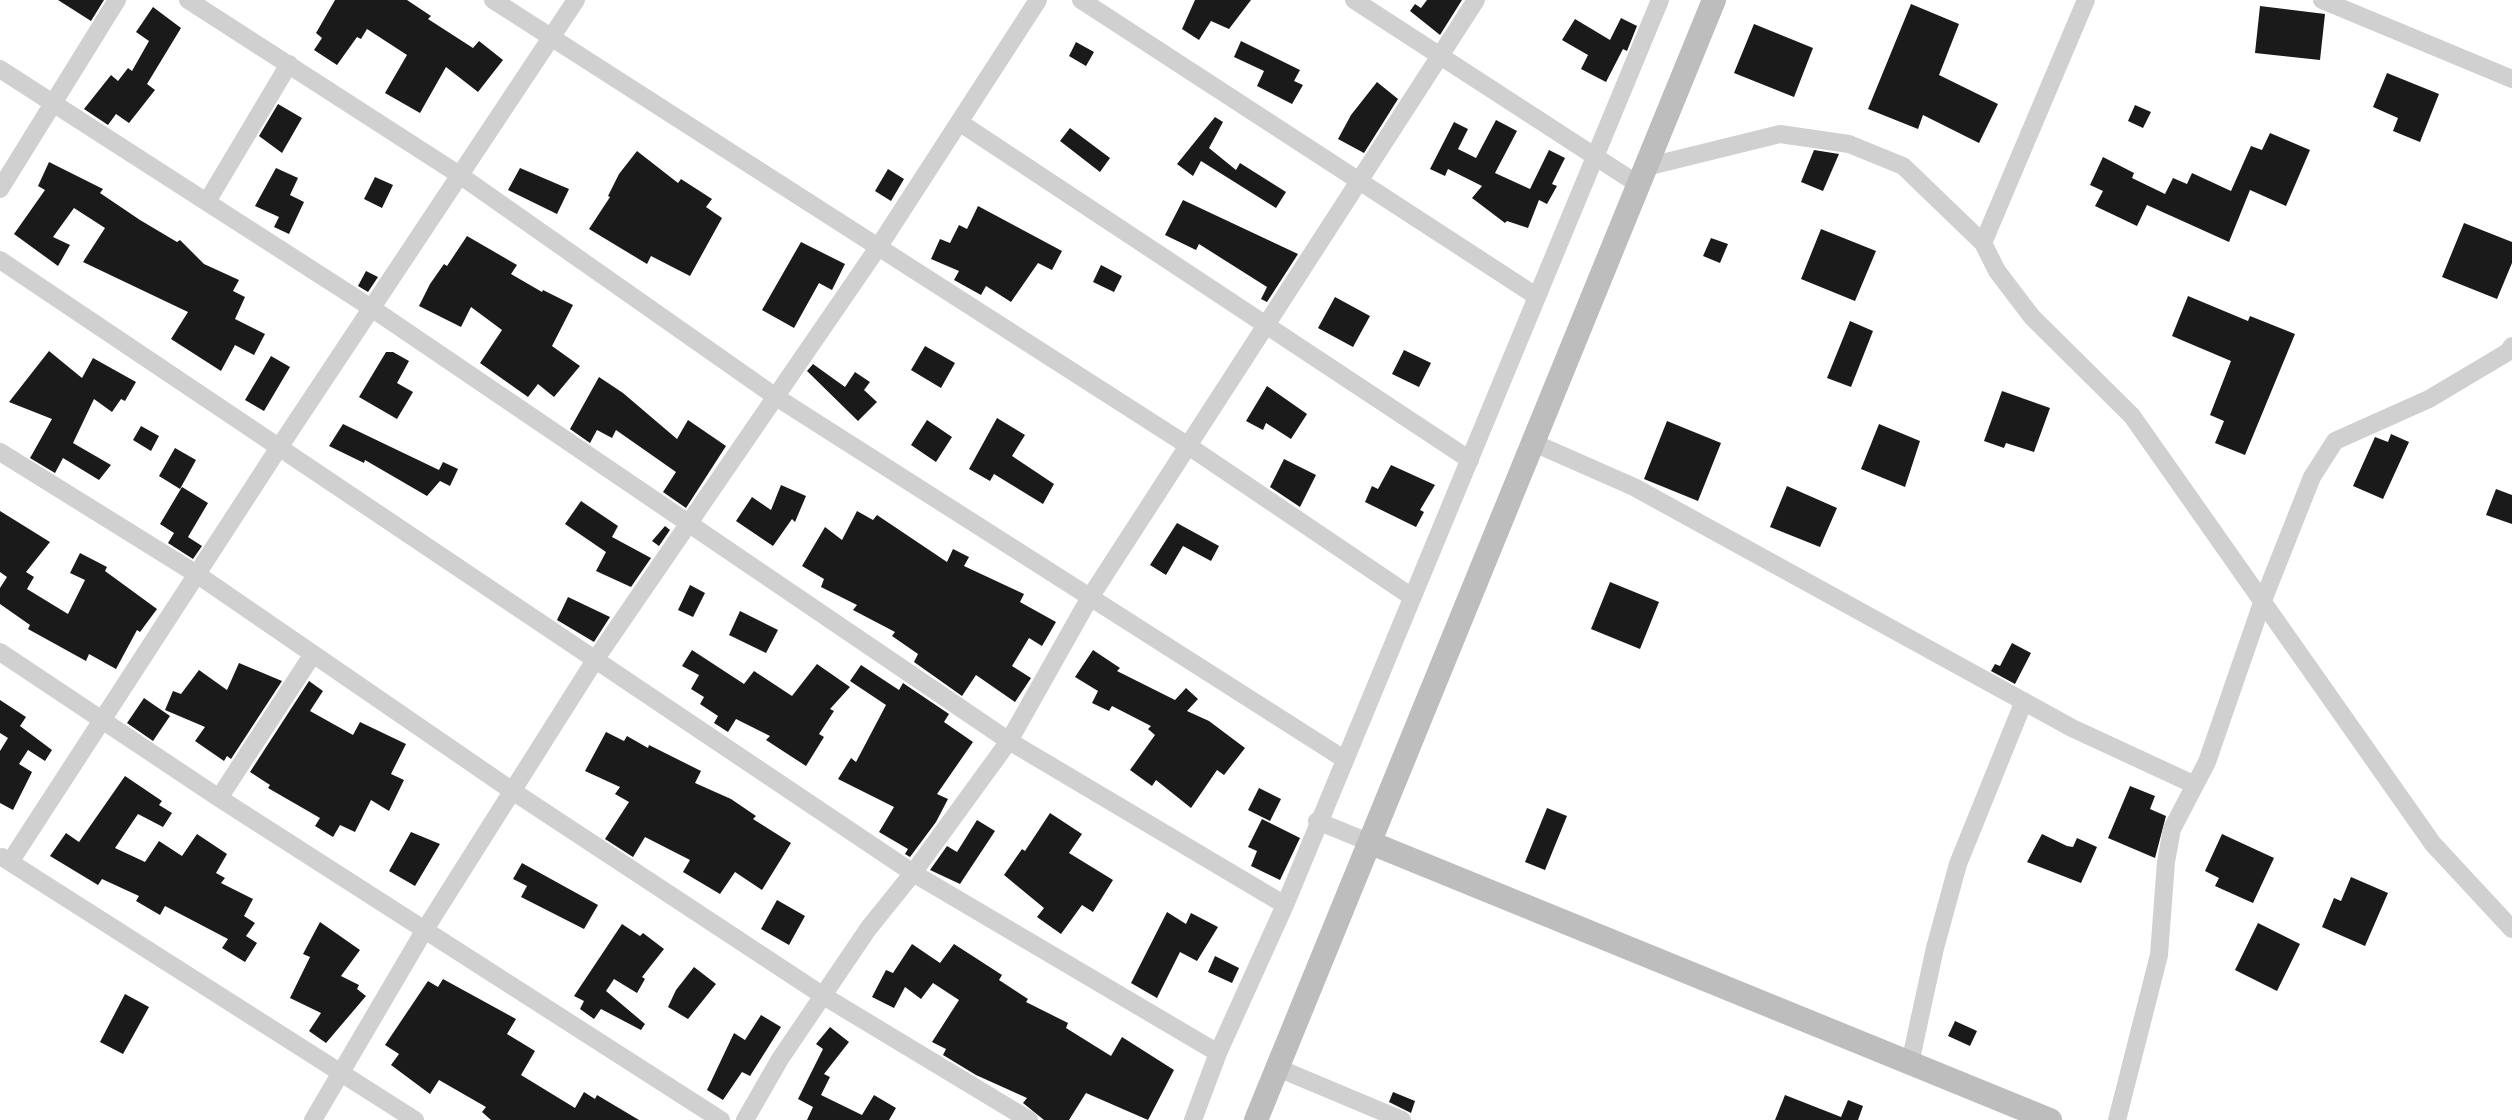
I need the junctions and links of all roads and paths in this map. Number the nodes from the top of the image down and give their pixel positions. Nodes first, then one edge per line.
1 (117, 0) edge
2 (188, 0) edge
3 (493, 0) edge
4 (576, 0) edge
5 (1038, 0) edge
6 (1081, 0) edge
7 (1354, 0) edge
8 (1476, 0) edge
9 (1714, 0) edge
10 (2086, 0) edge
11 (2322, 0) edge
12 (1656, 1) edge
13 (551, 38) junction
14 (1439, 56) junction
15 (289, 64) junction
16 (0, 69) edge
17 (2512, 79) edge
18 (54, 105) junction
19 (959, 122) junction
20 (1594, 159) junction
21 (461, 176) junction
22 (1642, 176) junction
23 (1359, 182) junction
24 (0, 189) edge
25 (208, 200) junction
26 (1983, 243) junction
27 (878, 246) junction
28 (0, 260) edge
29 (1536, 296) junction
30 (373, 309) junction
31 (1267, 324) junction
32 (2512, 346) edge
33 (776, 397) junction
34 (1534, 443) junction
35 (1188, 445) junction
36 (278, 449) junction
37 (0, 452) edge
38 (1470, 460) junction
39 (688, 525) junction
40 (198, 575) junction
41 (1412, 597) junction
42 (1089, 599) junction
43 (2262, 603) junction
44 (0, 652) edge
45 (313, 654) junction
46 (595, 660) junction
47 (2024, 701) junction
48 (104, 720) junction
49 (1009, 741) junction
50 (1344, 759) junction
51 (2195, 785) junction
52 (511, 790) junction
53 (219, 798) junction
54 (1317, 821) junction
55 (1371, 843) junction
56 (5, 859) edge
57 (913, 873) junction
58 (1284, 905) junction
59 (2512, 929) edge
60 (424, 932) junction
61 (822, 995) junction
62 (1218, 1053) junction
63 (1910, 1063) junction
64 (1278, 1068) junction
65 (343, 1074) junction
66 (313, 1120) edge
67 (415, 1120) edge
68 (721, 1120) edge
69 (745, 1120) edge
70 (1029, 1120) edge
71 (1193, 1120) edge
72 (1256, 1120) edge
73 (1402, 1120) edge
74 (2050, 1120) edge
75 (2117, 1120) edge

1 - 18 street
2 - 15 street
3 - 13 street
4 - 13 street
5 - 19 street
6 - 23 street
7 - 14 street
8 - 14 street
9 - 22 street
10 - 26 street
11 - 17 street
12 - 20 street
13 - 21 street
13 - 27 street
14 - 20 street
14 - 23 street
15 - 21 street
15 - 25 street
16 - 18 street
18 - 24 street
18 - 25 street
19 - 27 street
19 - 31 street
20 - 22 street
20 - 29 street
21 - 30 street
21 - 33 street
22 - 26 street
22 - 34 street
23 - 29 street
23 - 31 street
25 - 30 street
26 - 43 street
27 - 33 street
27 - 35 street
28 - 36 street
29 - 38 street
30 - 36 street
30 - 39 street
31 - 35 street
31 - 38 street
32 - 43 street
33 - 39 street
33 - 42 street
34 - 47 street
34 - 55 street
35 - 41 street
35 - 42 street
36 - 40 street
36 - 46 street
37 - 40 street
38 - 41 street
39 - 46 street
39 - 49 street
40 - 45 street
40 - 48 street
41 - 50 street
42 - 49 street
42 - 50 street
43 - 51 street
43 - 59 street
44 - 48 street
45 - 52 street
45 - 53 street
46 - 52 street
46 - 57 street
47 - 51 street
47 - 63 street
48 - 53 street
48 - 56 street
49 - 57 street
49 - 58 street
50 - 54 street
51 - 75 street
52 - 60 street
52 - 61 street
53 - 60 street
54 - 55 street
54 - 58 street
55 - 63 street
55 - 64 street
56 - 65 street
57 - 61 street
57 - 62 street
58 - 62 street
60 - 65 street
60 - 68 street
61 - 69 street
61 - 70 street
62 - 71 street
63 - 74 street
64 - 72 street
64 - 73 street
65 - 66 street
65 - 67 street

